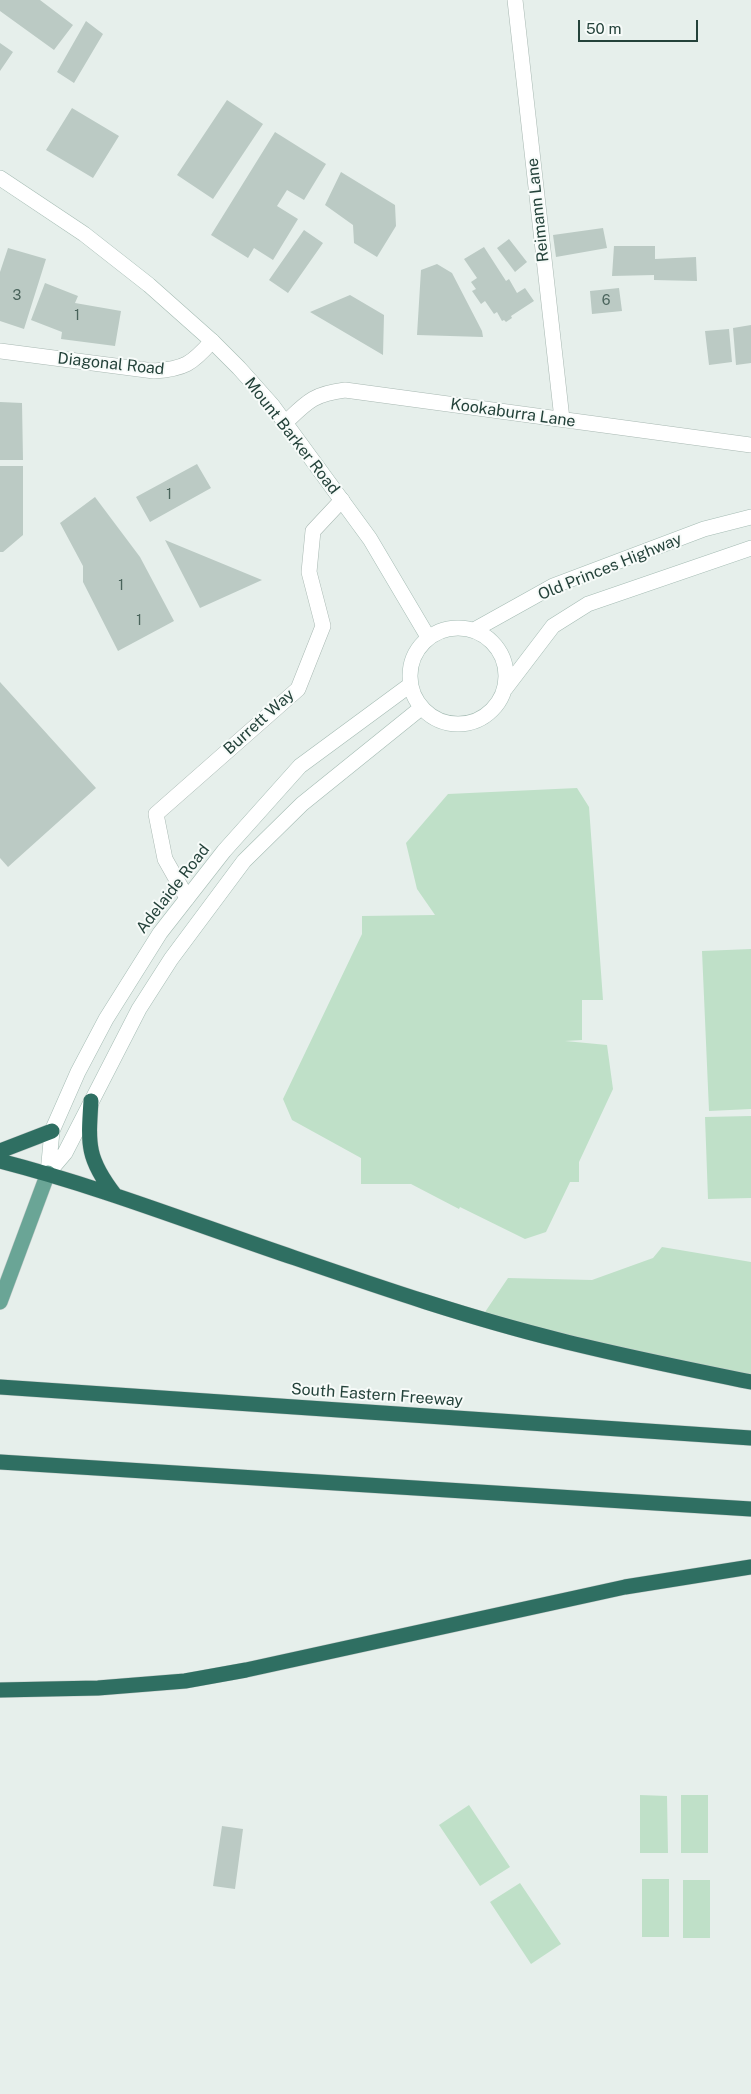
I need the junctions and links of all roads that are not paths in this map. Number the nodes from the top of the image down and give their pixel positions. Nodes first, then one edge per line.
1 (515, 0) edge
2 (0, 178) edge
3 (212, 341) junction
4 (0, 351) edge
5 (562, 419) junction
6 (285, 423) junction
7 (751, 445) edge
8 (342, 500) junction
9 (751, 517) edge
10 (751, 548) edge
11 (474, 630) junction
12 (428, 637) junction
13 (410, 685) junction
14 (505, 690) junction
15 (422, 708) junction
16 (187, 898) junction
17 (91, 1101) junction
18 (52, 1130) junction
19 (0, 1152) edge
20 (0, 1161) edge
21 (48, 1174) junction
22 (115, 1195) junction
23 (0, 1302) edge
24 (751, 1382) edge
25 (0, 1387) edge
26 (751, 1438) edge
27 (0, 1462) edge
28 (751, 1509) edge
29 (751, 1567) edge
30 (0, 1690) edge

1 - 5 main road, Reimann Lane
2 - 3 main road, Mount Barker Road
3 - 4 main road, Diagonal Road
3 - 6 main road, Mount Barker Road
5 - 6 main road, Kookaburra Lane
5 - 7 main road, Kookaburra Lane
6 - 8 main road, Mount Barker Road
8 - 12 main road, Mount Barker Road
8 - 16 main road, Burrett Way
9 - 11 main road, Old Princes Highway
10 - 14 main road, Old Princes Highway
11 - 12 main road
11 - 14 main road
12 - 13 main road
13 - 15 main road
13 - 16 main road, Adelaide Road
14 - 15 main road
15 - 17 main road, Adelaide Road
16 - 18 main road, Adelaide Road
17 - 21 main road, Adelaide Road
17 - 22 highway
18 - 19 highway
18 - 21 main road, Adelaide Road
20 - 21 highway
21 - 22 highway
21 - 23 main road, Adelaide Road
22 - 24 highway
25 - 26 highway, South Eastern Freeway
27 - 28 highway
29 - 30 highway

